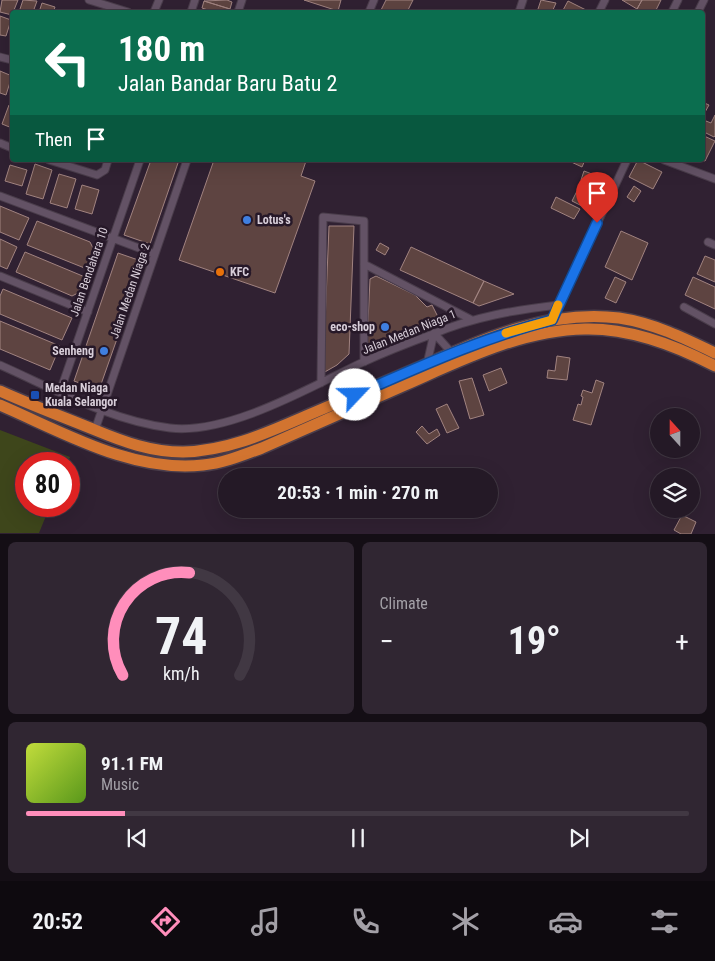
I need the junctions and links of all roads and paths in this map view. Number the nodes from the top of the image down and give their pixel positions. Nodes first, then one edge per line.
1 (89, 0) edge
2 (122, 10) edge
3 (55, 162) edge
4 (107, 162) edge
5 (139, 162) edge
6 (186, 162) edge
7 (626, 162) edge
8 (669, 162) edge
9 (715, 179) edge
10 (0, 196) edge
11 (113, 239) junction
12 (155, 254) junction
13 (364, 264) junction
14 (0, 276) edge
15 (558, 305) junction
16 (684, 307) dead end
17 (88, 312) junction
18 (470, 320) junction
19 (552, 320) junction
20 (715, 324) edge
21 (434, 333) junction
22 (452, 353) junction
23 (715, 353) edge
24 (364, 362) junction
25 (427, 364) junction
26 (0, 365) edge
27 (715, 366) edge
28 (321, 383) junction
29 (0, 391) edge
30 (60, 392) junction
31 (0, 405) edge
32 (101, 410) junction
33 (94, 430) junction
34 (126, 457) junction

1 - 2 street
3 - 4 street
5 - 11 street, Jalan Bendahara 10
6 - 12 street, Jalan Medan Niaga 2
7 - 15 street
8 - 9 street
10 - 11 street
11 - 12 street
11 - 17 street, Jalan Bendahara 10
12 - 32 street, Jalan Medan Niaga 2
13 - 18 street
13 - 24 street
13 - 28 street
14 - 17 street
15 - 18 street, Jalan Medan Niaga 1
15 - 19 street
16 - 20 street
17 - 30 street, Jalan Bendahara 10
18 - 21 street, Jalan Medan Niaga 1
19 - 22 highway
19 - 23 highway
21 - 22 street
21 - 24 street, Jalan Medan Niaga 1
21 - 25 street
22 - 25 highway
24 - 28 street, Jalan Medan Niaga 1
25 - 33 highway
26 - 30 street, Jalan Medan Niaga 1
27 - 34 highway
28 - 32 street, Jalan Medan Niaga 1
29 - 33 highway
30 - 32 street, Jalan Medan Niaga 1
31 - 34 highway
32 - 33 street, Jalan Medan Niaga 2
33 - 34 highway

